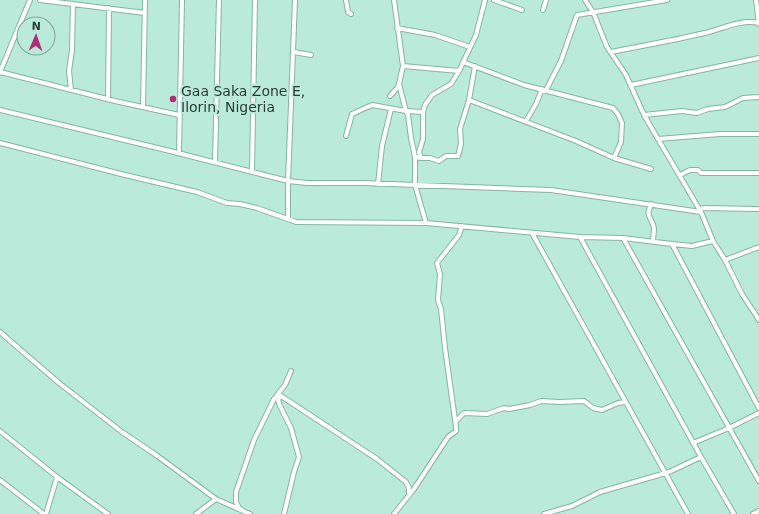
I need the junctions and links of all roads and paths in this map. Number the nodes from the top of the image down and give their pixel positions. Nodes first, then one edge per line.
1 (30, 0) edge
2 (40, 0) edge
3 (145, 0) edge
4 (182, 0) edge
5 (219, 0) edge
6 (255, 0) edge
7 (295, 0) edge
8 (346, 0) edge
9 (394, 0) edge
10 (485, 0) edge
11 (494, 0) edge
12 (546, 0) edge
13 (585, 0) edge
14 (667, 0) edge
15 (756, 0) edge
16 (72, 4) junction
17 (109, 8) junction
18 (522, 10) dead end
19 (543, 10) dead end
20 (593, 12) junction
21 (145, 13) junction
22 (351, 14) dead end
23 (759, 24) edge
24 (397, 28) junction
25 (470, 47) junction
26 (294, 52) junction
27 (611, 52) junction
28 (311, 55) dead end
29 (759, 58) edge
30 (464, 62) junction
31 (403, 66) junction
32 (475, 66) junction
33 (459, 71) junction
34 (0, 72) edge
35 (399, 84) junction
36 (631, 85) junction
37 (544, 89) junction
38 (71, 90) junction
39 (390, 96) dead end
40 (759, 96) edge
41 (108, 99) junction
42 (469, 100) junction
43 (143, 107) junction
44 (391, 109) junction
45 (0, 110) edge
46 (406, 112) junction
47 (423, 112) junction
48 (179, 115) junction
49 (644, 115) junction
50 (526, 121) junction
51 (759, 134) edge
52 (346, 136) dead end
53 (658, 139) junction
54 (0, 143) edge
55 (179, 153) junction
56 (415, 157) junction
57 (421, 158) junction
58 (614, 158) junction
59 (215, 162) junction
60 (651, 169) dead end
61 (252, 172) junction
62 (759, 173) edge
63 (680, 175) junction
64 (288, 181) junction
65 (378, 184) junction
66 (415, 185) junction
67 (652, 204) junction
68 (759, 209) edge
69 (700, 211) junction
70 (288, 219) junction
71 (426, 223) junction
72 (462, 226) junction
73 (532, 233) junction
74 (580, 237) junction
75 (623, 238) junction
76 (713, 240) junction
77 (653, 242) junction
78 (672, 244) junction
79 (759, 247) edge
80 (725, 260) junction
81 (759, 320) edge
82 (0, 332) edge
83 (291, 371) dead end
84 (279, 394) junction
85 (625, 402) junction
86 (759, 408) edge
87 (759, 413) edge
88 (456, 421) junction
89 (729, 428) junction
90 (0, 431) edge
91 (693, 443) junction
92 (701, 457) junction
93 (665, 473) junction
94 (57, 477) junction
95 (0, 480) edge
96 (759, 481) edge
97 (409, 496) junction
98 (216, 499) junction
99 (759, 511) edge
100 (45, 514) edge
101 (108, 514) edge
102 (196, 514) edge
103 (250, 514) edge
104 (284, 514) edge
105 (394, 514) edge
106 (544, 514) edge
107 (688, 514) edge
108 (734, 514) edge
109 (753, 514) edge

1 - 34 street
2 - 16 street
3 - 21 street
4 - 48 street
5 - 59 street
6 - 61 street
7 - 26 street
8 - 22 street
9 - 24 street
10 - 25 street
11 - 18 street
12 - 19 street
13 - 20 street
14 - 20 street
15 - 23 street
16 - 17 street
16 - 38 street
17 - 21 street
17 - 41 street
20 - 27 street
20 - 37 street
21 - 43 street
23 - 27 street
24 - 25 street
24 - 31 street
25 - 30 street
26 - 28 street
26 - 64 street
27 - 36 street
29 - 36 street
30 - 32 street
30 - 33 street
31 - 33 street
31 - 35 street
32 - 37 street
32 - 42 street
33 - 47 street
34 - 38 street
35 - 39 street
35 - 46 street
36 - 49 street
37 - 50 street
37 - 58 street
38 - 41 street
40 - 49 street
41 - 43 street
42 - 50 street
42 - 57 street
43 - 48 street
44 - 46 street
44 - 52 street
44 - 65 street
45 - 55 street
46 - 47 street
46 - 56 street
47 - 57 street
48 - 55 street
49 - 53 street
50 - 58 street
51 - 53 street
53 - 63 street
54 - 70 street
55 - 59 street
56 - 57 street
56 - 66 street
58 - 60 street
59 - 61 street
61 - 64 street
62 - 63 street
63 - 69 street
64 - 65 street
64 - 70 street
65 - 66 street
66 - 67 street
66 - 71 street
67 - 69 street
67 - 77 street
68 - 69 street
69 - 76 street
70 - 71 street
71 - 72 street
72 - 73 street
72 - 88 street
73 - 74 street
73 - 85 street
74 - 75 street
74 - 91 street
75 - 77 street
75 - 89 street
76 - 78 street
76 - 80 street
77 - 78 street
78 - 86 street
79 - 80 street
80 - 81 street
82 - 98 street
83 - 84 street
84 - 97 street
84 - 103 street
84 - 104 street
85 - 88 street
85 - 93 street
87 - 89 street
88 - 97 street
89 - 91 street
89 - 96 street
90 - 94 street
91 - 92 street
92 - 93 street
92 - 108 street
93 - 106 street
93 - 107 street
94 - 100 street
94 - 101 street
95 - 100 street
97 - 105 street
98 - 102 street
98 - 103 street
99 - 109 street

